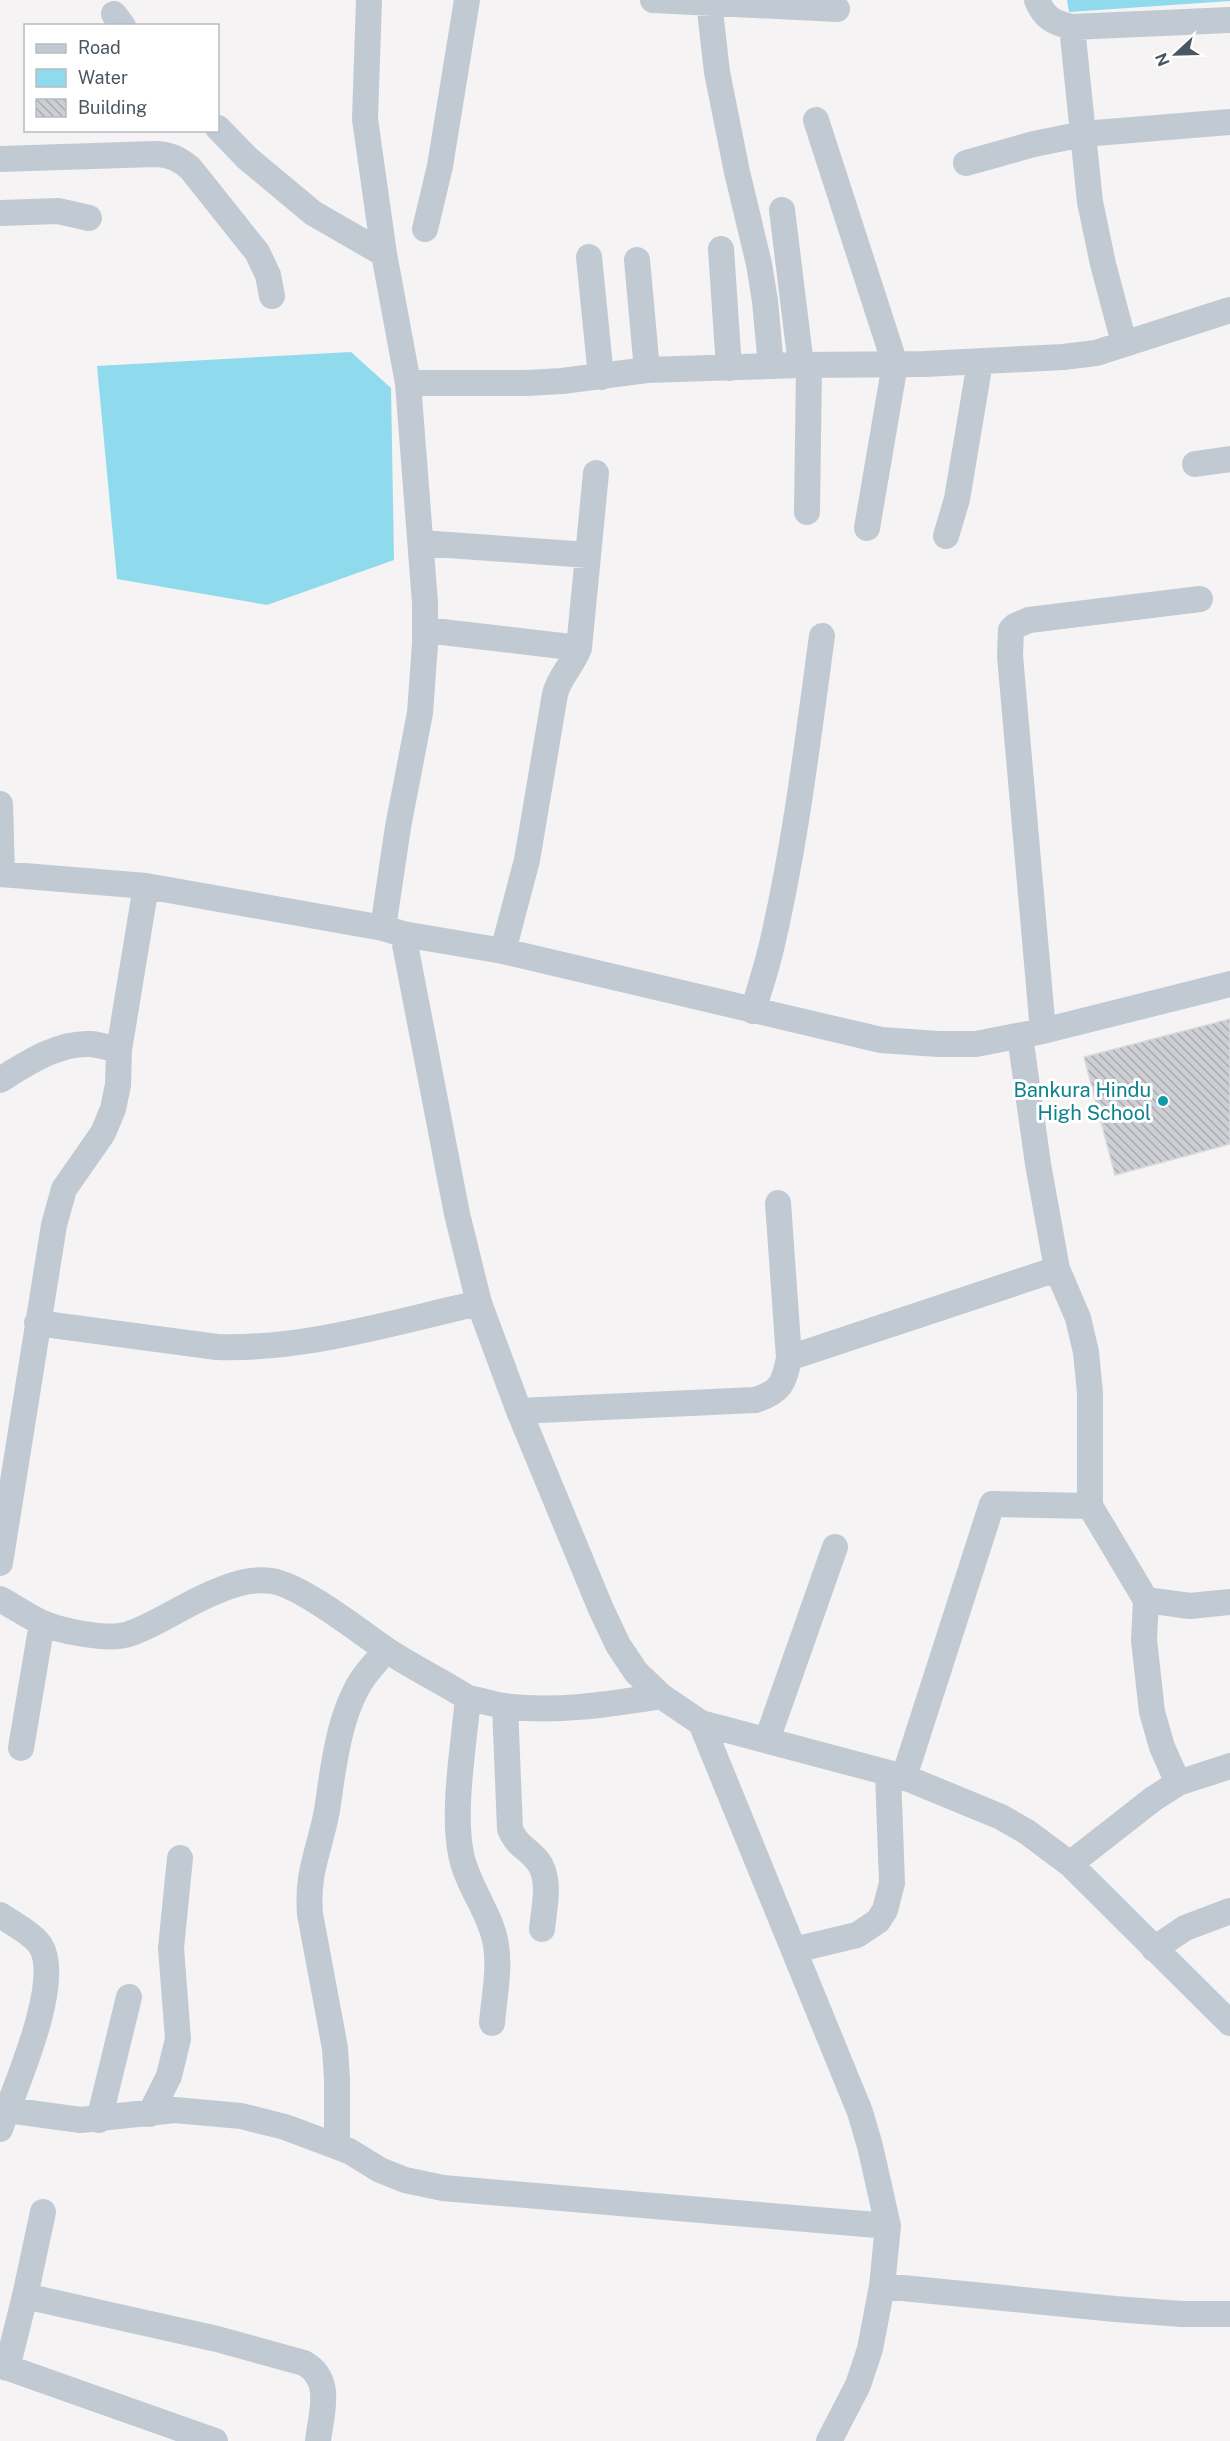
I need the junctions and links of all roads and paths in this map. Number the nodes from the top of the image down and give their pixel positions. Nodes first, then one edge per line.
1 (369, 0) edge
2 (466, 0) edge
3 (654, 0) edge
4 (1037, 0) edge
5 (709, 2) junction
6 (837, 9) dead end
7 (1230, 20) edge
8 (1072, 27) junction
9 (816, 120) dead end
10 (1230, 122) edge
11 (219, 129) edge
12 (1083, 134) junction
13 (0, 159) edge
14 (966, 163) dead end
15 (782, 210) dead end
16 (0, 213) edge
17 (88, 218) dead end
18 (424, 229) dead end
19 (721, 249) dead end
20 (384, 254) junction
21 (589, 257) dead end
22 (637, 260) dead end
23 (272, 296) dead end
24 (1230, 310) edge
25 (1124, 343) junction
26 (980, 362) junction
27 (895, 364) junction
28 (805, 365) junction
29 (771, 366) junction
30 (729, 368) junction
31 (647, 370) junction
32 (601, 377) junction
33 (408, 383) junction
34 (1230, 459) edge
35 (1195, 464) dead end
36 (596, 472) dead end
37 (807, 512) dead end
38 (867, 528) dead end
39 (946, 537) dead end
40 (421, 543) junction
41 (588, 555) junction
42 (1200, 600) dead end
43 (425, 630) junction
44 (822, 636) dead end
45 (579, 648) junction
46 (0, 804) edge
47 (1, 874) edge
48 (146, 886) junction
49 (393, 931) junction
50 (503, 951) junction
51 (1230, 984) edge
52 (753, 1011) junction
53 (1032, 1033) junction
54 (119, 1050) junction
55 (0, 1080) edge
56 (777, 1203) dead end
57 (1057, 1269) junction
58 (478, 1303) junction
59 (37, 1323) junction
60 (789, 1358) junction
61 (519, 1411) junction
62 (1090, 1506) junction
63 (835, 1547) dead end
64 (0, 1563) edge
65 (0, 1599) edge
66 (1146, 1600) junction
67 (1230, 1602) edge
68 (42, 1623) junction
69 (386, 1650) junction
70 (661, 1696) junction
71 (468, 1698) junction
72 (505, 1706) junction
73 (701, 1723) junction
74 (767, 1740) junction
75 (21, 1748) dead end
76 (1230, 1766) edge
77 (896, 1775) junction
78 (1178, 1783) junction
79 (180, 1858) dead end
80 (1070, 1864) junction
81 (1230, 1911) edge
82 (0, 1915) edge
83 (542, 1929) dead end
84 (1154, 1949) junction
85 (794, 1950) junction
86 (129, 1997) dead end
87 (492, 2023) dead end
88 (1230, 2024) edge
89 (150, 2114) junction
90 (3, 2120) edge
91 (99, 2120) junction
92 (337, 2146) junction
93 (43, 2212) dead end
94 (888, 2226) junction
95 (882, 2286) junction
96 (25, 2296) junction
97 (1230, 2314) edge
98 (3, 2366) edge
99 (215, 2441) edge
100 (318, 2441) edge
101 (829, 2441) edge

1 - 20 street
2 - 18 street
3 - 5 street
4 - 8 street
5 - 6 street
5 - 29 street
7 - 8 street
8 - 12 street
9 - 27 street
10 - 12 street
11 - 20 street
12 - 14 street
12 - 25 street
13 - 23 street
15 - 28 street
16 - 17 street
19 - 30 street
20 - 33 street
21 - 32 street
22 - 31 street
24 - 25 street
25 - 26 street
26 - 27 street
26 - 39 street
27 - 28 street
27 - 38 street
28 - 29 street
28 - 37 street
29 - 30 street
30 - 31 street
31 - 32 street
32 - 33 street
33 - 40 street
34 - 35 street
36 - 41 street
40 - 41 street
40 - 43 street
41 - 45 street
42 - 53 street
43 - 45 street
43 - 49 street
44 - 52 street
45 - 50 street
46 - 47 street
47 - 48 street
48 - 49 street
48 - 54 street
49 - 50 street
49 - 58 street
50 - 52 street
51 - 53 street
52 - 53 street
53 - 57 street
54 - 55 street
54 - 59 street
56 - 60 street
57 - 60 street
57 - 62 street
58 - 59 street
58 - 61 street
59 - 64 street
60 - 61 street
61 - 70 street
62 - 66 street
62 - 77 street
63 - 74 street
65 - 68 street
66 - 67 street
66 - 78 street
68 - 69 street
68 - 75 street
69 - 71 street
69 - 92 street
70 - 72 street
70 - 73 street
71 - 72 street
71 - 87 street
72 - 83 street
73 - 74 street
73 - 85 street
74 - 77 street
76 - 78 street
77 - 80 street
77 - 85 street
78 - 80 street
79 - 89 street
80 - 84 street
81 - 84 street
82 - 90 street
84 - 88 street
85 - 94 street
86 - 91 street
89 - 91 street
89 - 92 street
90 - 91 street
92 - 94 street
93 - 96 street
94 - 95 street
95 - 97 street
95 - 101 street
96 - 98 street
96 - 100 street
98 - 99 street

